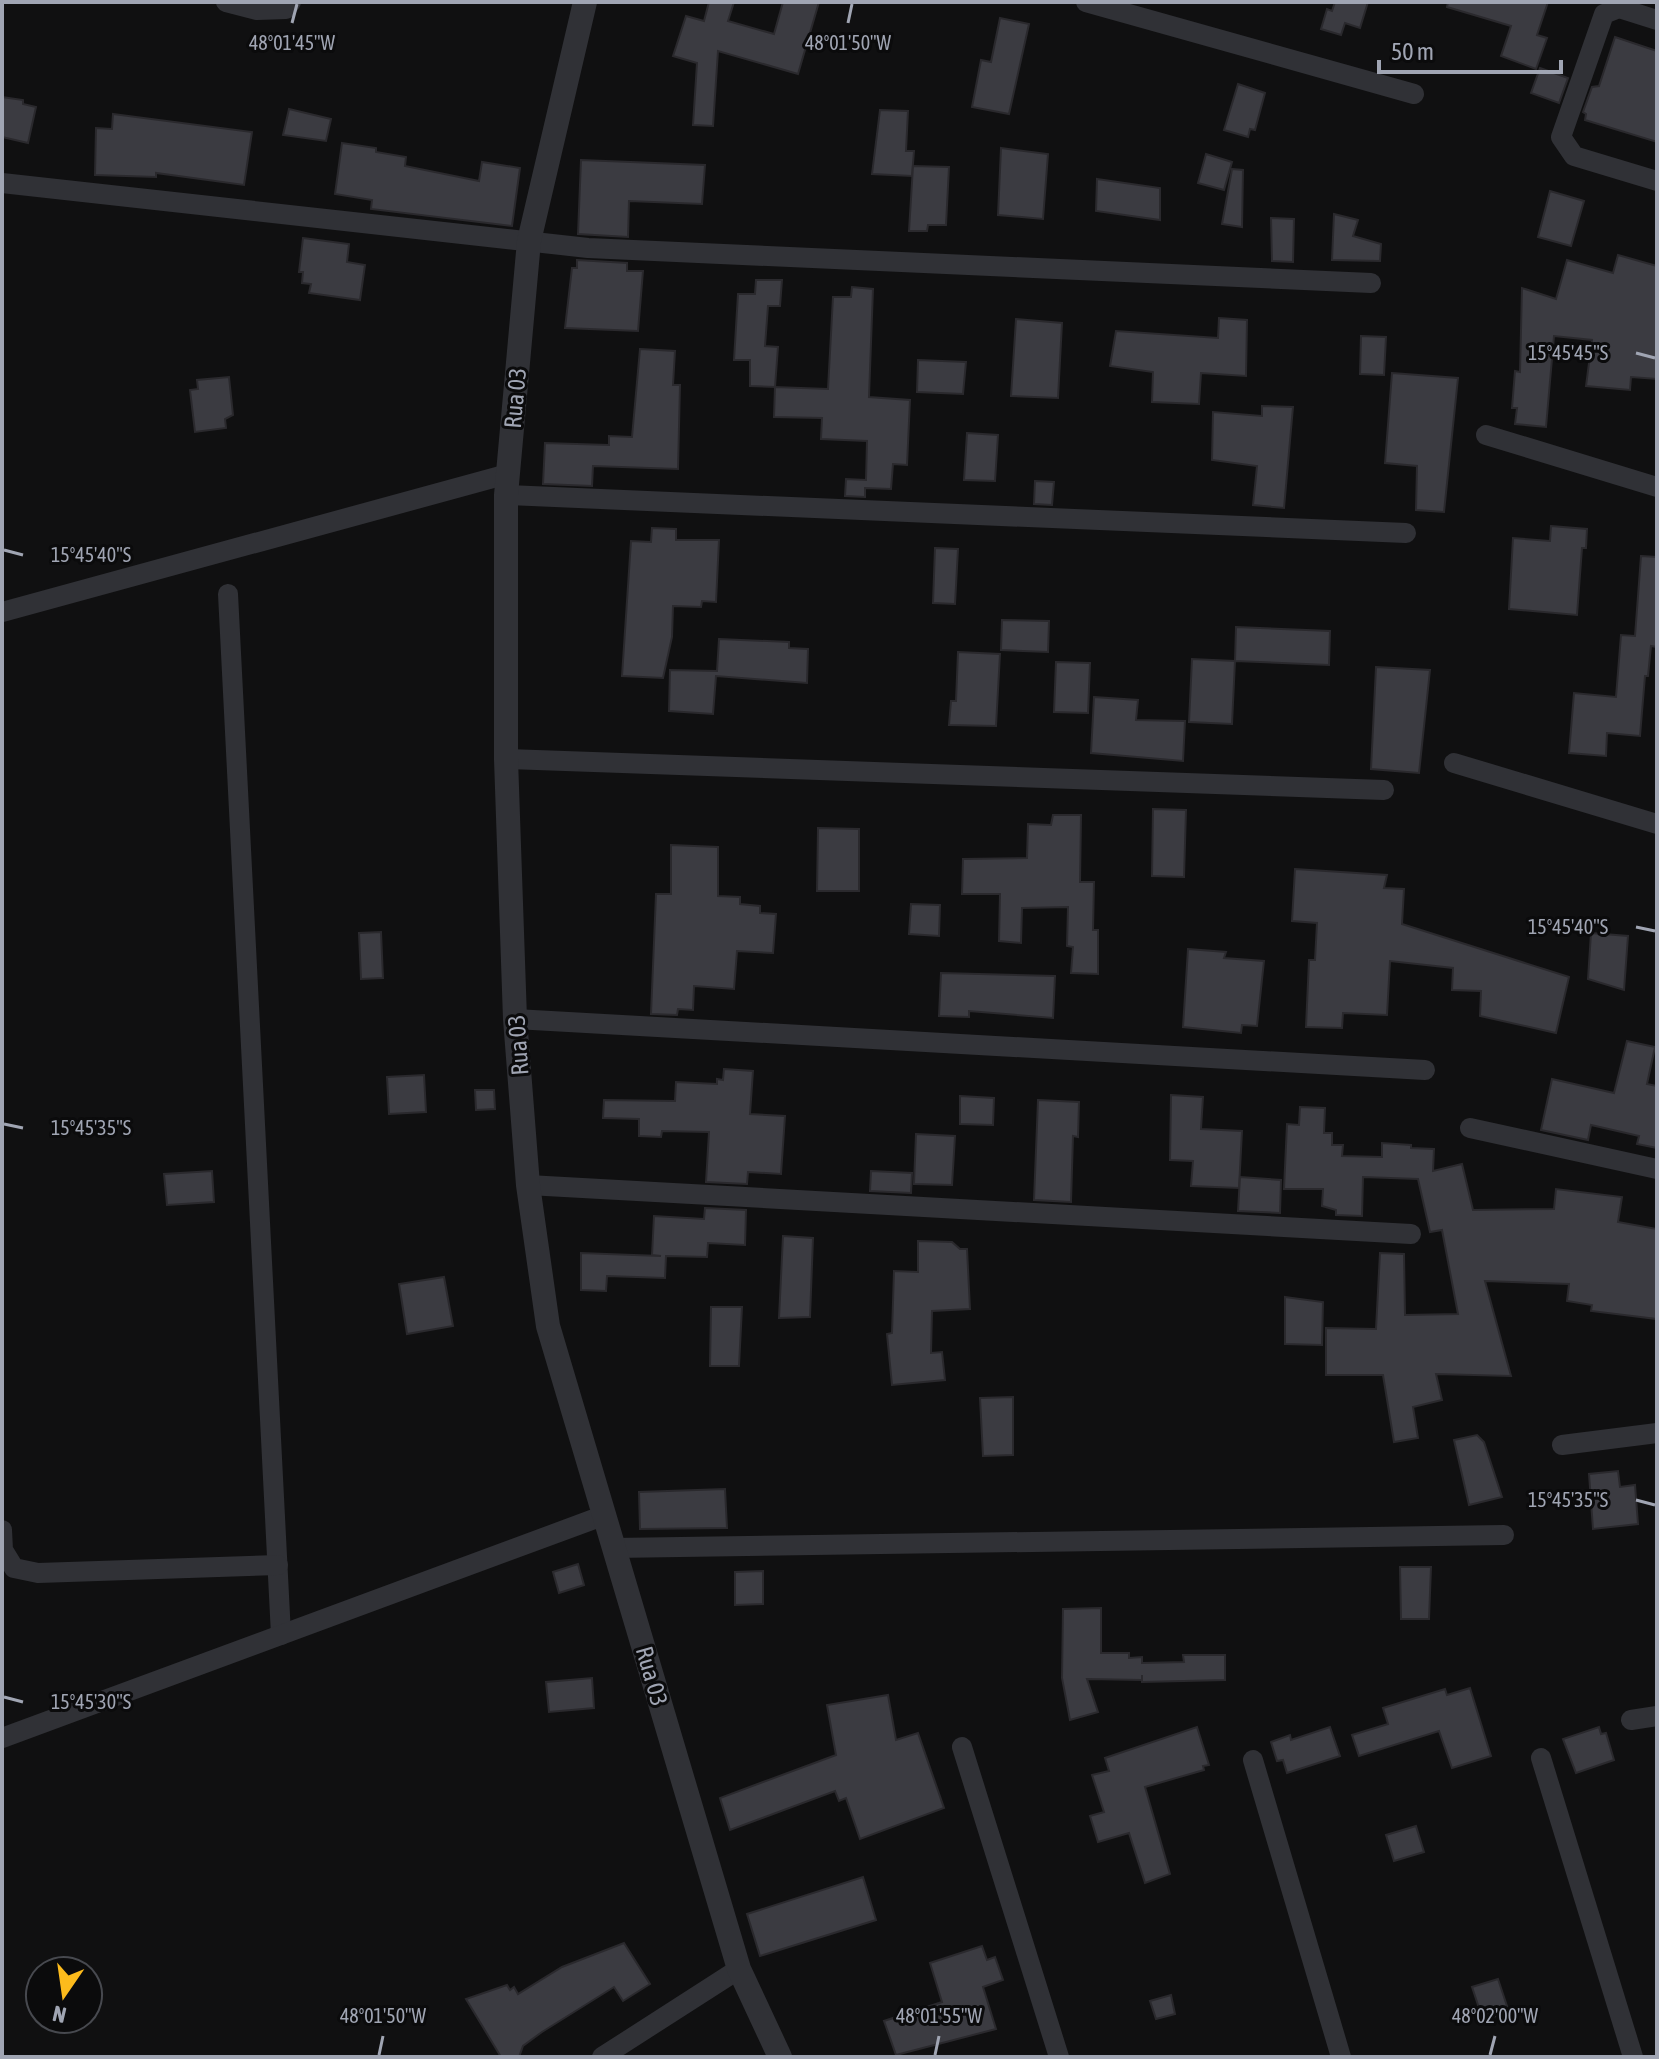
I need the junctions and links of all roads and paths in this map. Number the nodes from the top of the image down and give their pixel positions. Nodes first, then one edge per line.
1 (226, 2) edge
2 (291, 2) edge
3 (585, 2) edge
4 (1086, 2) edge
5 (1657, 20) edge
6 (1414, 94) dead end
7 (1657, 181) edge
8 (2, 183) edge
9 (529, 241) junction
10 (1371, 283) dead end
11 (1486, 435) dead end
12 (507, 485) junction
13 (1657, 487) edge
14 (1406, 533) dead end
15 (228, 594) dead end
16 (2, 612) edge
17 (506, 759) junction
18 (1454, 763) dead end
19 (1384, 790) dead end
20 (1657, 824) edge
21 (515, 1019) junction
22 (1425, 1070) dead end
23 (1470, 1128) dead end
24 (1657, 1169) edge
25 (528, 1185) junction
26 (1411, 1234) dead end
27 (1657, 1433) edge
28 (1562, 1445) dead end
29 (605, 1515) junction
30 (2, 1530) edge
31 (1504, 1535) dead end
32 (614, 1548) junction
33 (278, 1565) junction
34 (281, 1635) junction
35 (1657, 1716) edge
36 (1631, 1720) dead end
37 (2, 1738) edge
38 (962, 1747) dead end
39 (1541, 1758) dead end
40 (1253, 1760) dead end
41 (739, 1969) junction
42 (602, 2057) edge
43 (780, 2057) edge
44 (1059, 2057) edge
45 (1341, 2057) edge
46 (1633, 2057) edge

1 - 2 street
3 - 9 street, Rua 03
4 - 6 street
5 - 7 street
8 - 9 street
9 - 10 street
9 - 12 street, Rua 03
11 - 13 street
12 - 14 street
12 - 16 street
12 - 17 street, Rua 03
15 - 33 street
17 - 19 street
17 - 21 street, Rua 03
18 - 20 street
21 - 22 street
21 - 25 street, Rua 03
23 - 24 street
25 - 26 street
25 - 29 street, Rua 03
27 - 28 street
29 - 32 street, Rua 03
29 - 34 street
30 - 33 street
31 - 32 street
32 - 41 street, Rua 03
33 - 34 street
34 - 37 street
35 - 36 street
38 - 44 street
39 - 46 street
40 - 45 street
41 - 42 street
41 - 43 street, Rua 03

